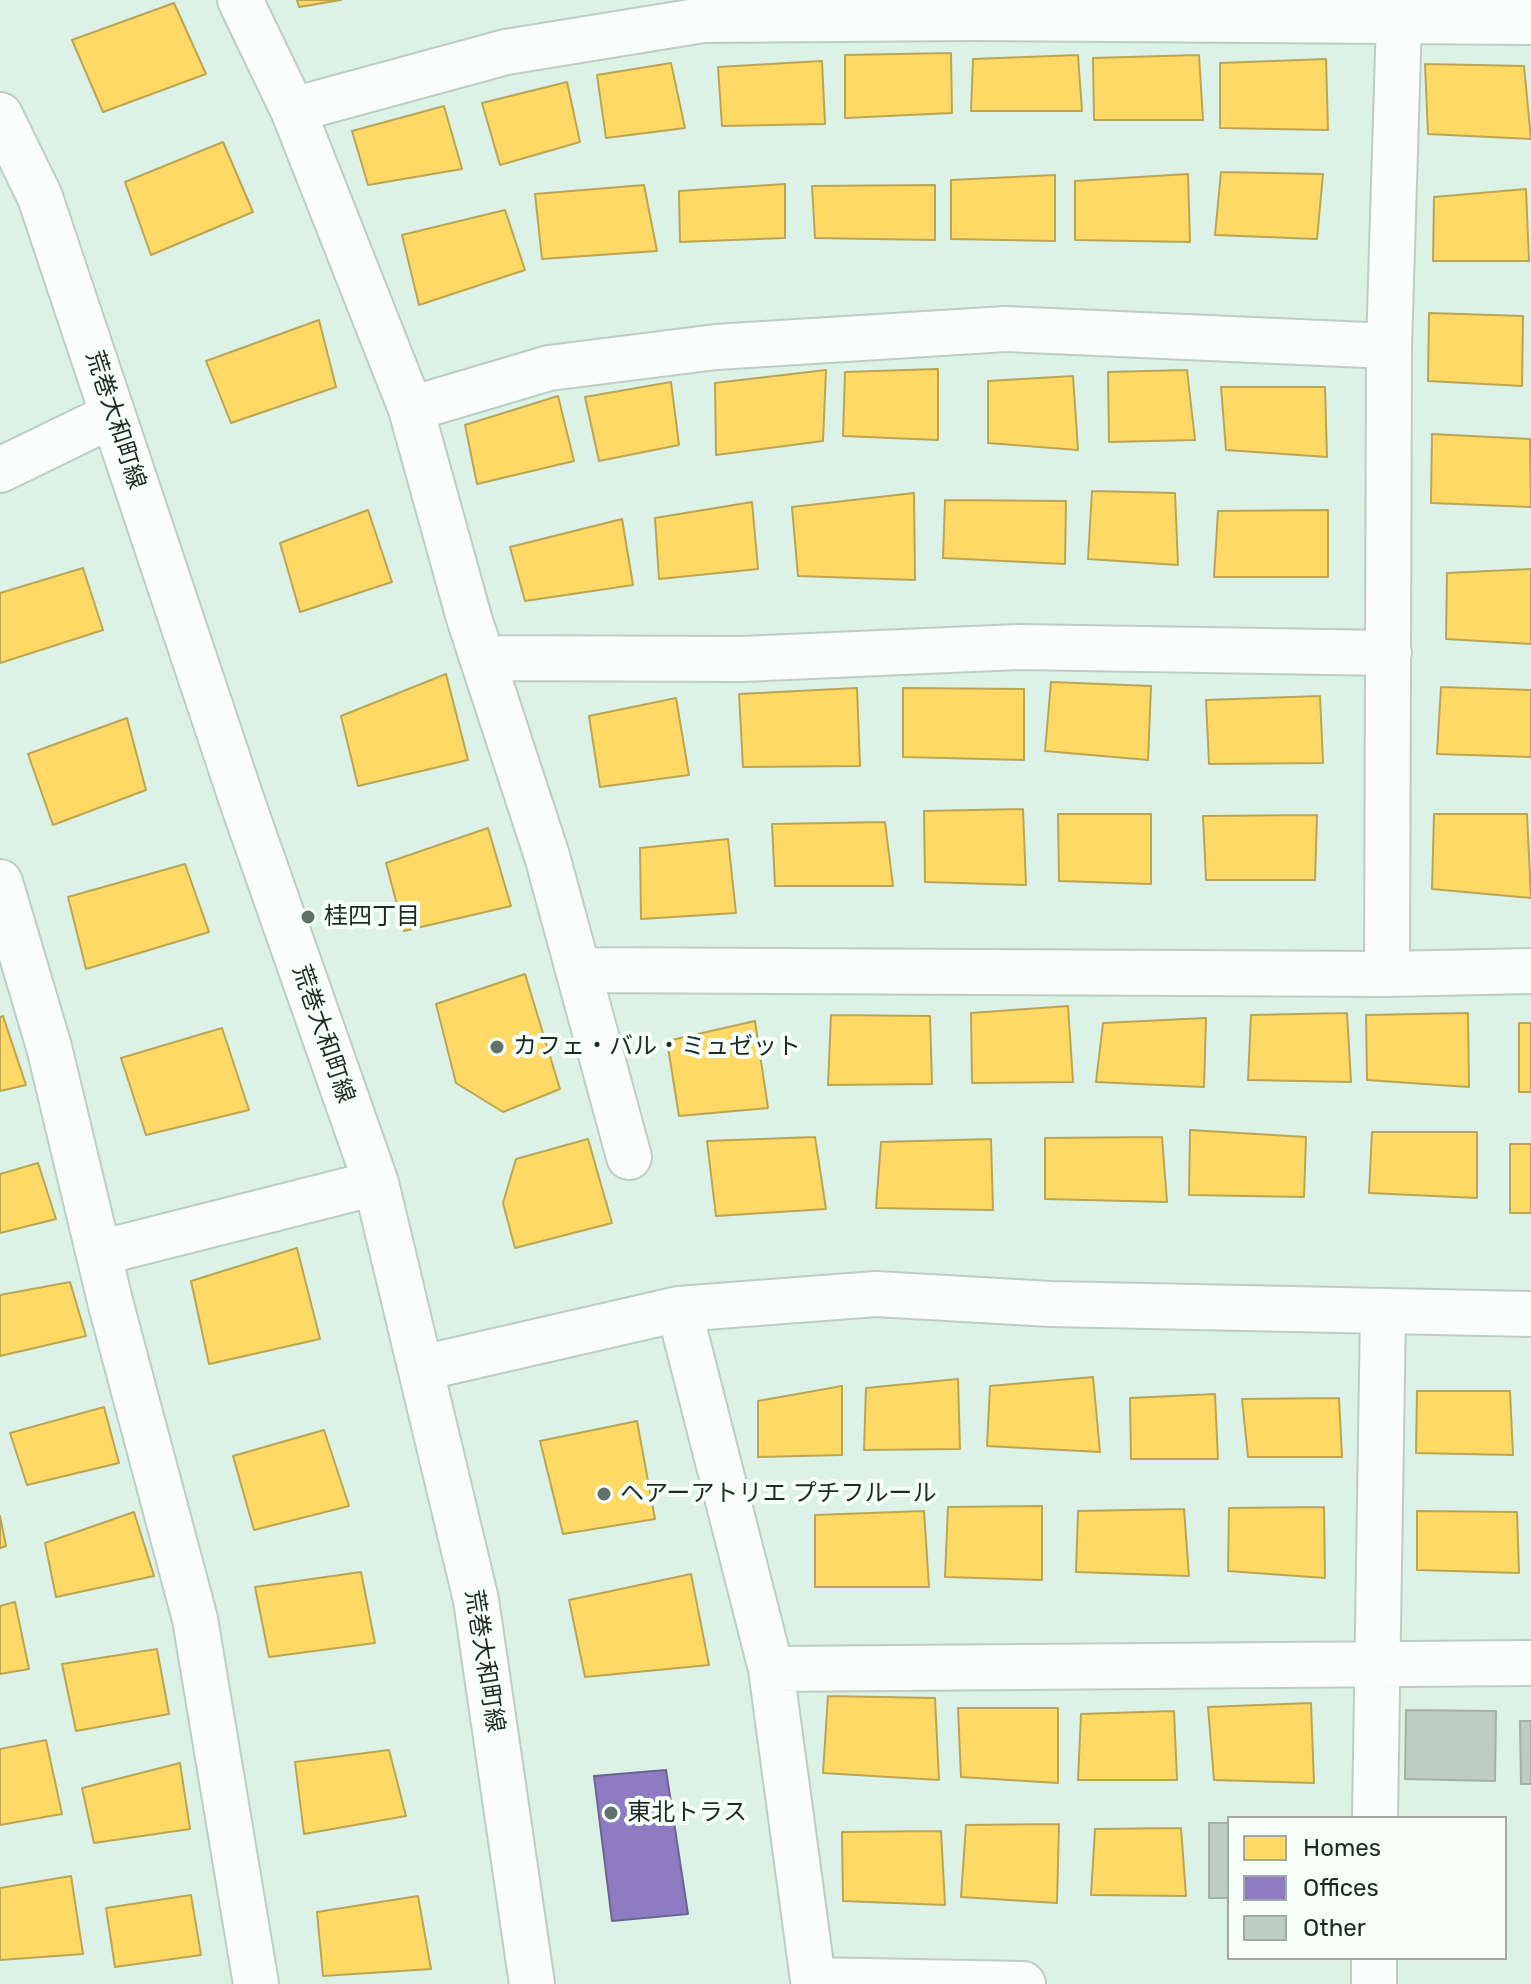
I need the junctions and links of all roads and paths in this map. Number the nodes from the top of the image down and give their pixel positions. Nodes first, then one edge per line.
1 (240, 0) edge
2 (972, 9) edge
3 (1399, 20) junction
4 (1531, 22) edge
5 (293, 110) junction
6 (0, 115) edge
7 (1389, 346) junction
8 (411, 409) junction
9 (113, 415) junction
10 (0, 470) edge
11 (1389, 653) junction
12 (482, 658) junction
13 (0, 882) edge
14 (579, 970) junction
15 (1531, 971) edge
16 (1387, 974) junction
17 (629, 1157) dead end
18 (376, 1183) junction
19 (99, 1253) junction
20 (679, 1309) junction
21 (1383, 1311) junction
22 (1531, 1314) edge
23 (422, 1368) junction
24 (1531, 1663) edge
25 (1375, 1667) junction
26 (771, 1669) junction
27 (1375, 1816) edge
28 (1374, 1960) edge
29 (256, 1984) edge
30 (532, 1984) edge
31 (1023, 1984) edge
32 (1374, 1984) edge

1 - 5 street
2 - 3 street
2 - 5 street
3 - 4 street
3 - 7 street
5 - 8 street
6 - 9 street, 荒巻大和町線
7 - 8 street
7 - 11 street
8 - 12 street
9 - 10 street
9 - 18 street, 荒巻大和町線
11 - 12 street
11 - 16 street
12 - 14 street
13 - 19 street
14 - 16 street
14 - 17 street
15 - 16 street
18 - 19 street
18 - 23 street, 荒巻大和町線
19 - 29 street
20 - 21 street
20 - 23 street
20 - 26 street
21 - 22 street
21 - 25 street
23 - 30 street, 荒巻大和町線
24 - 25 street
25 - 26 street
25 - 27 street
26 - 31 street
28 - 32 street

